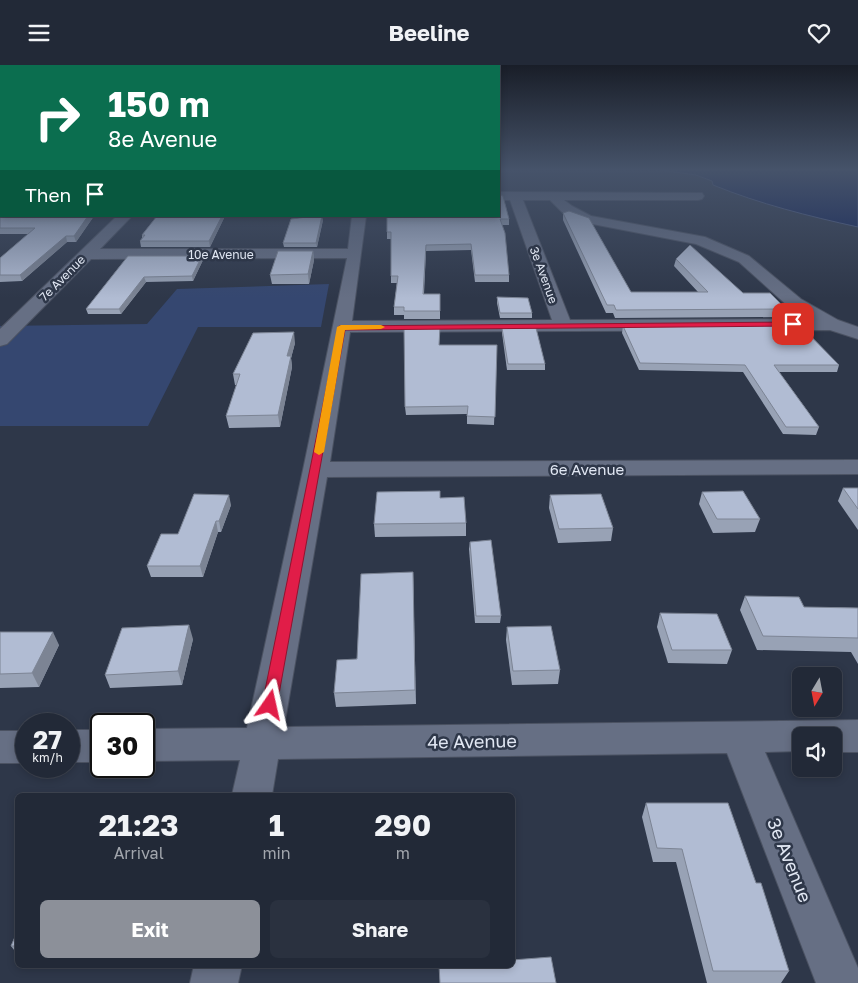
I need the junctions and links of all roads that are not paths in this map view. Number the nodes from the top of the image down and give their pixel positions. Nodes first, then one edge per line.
1 (521, 213) edge
2 (575, 213) edge
3 (124, 217) edge
4 (359, 217) edge
5 (355, 253) junction
6 (87, 254) junction
7 (832, 324) junction
8 (563, 326) junction
9 (341, 327) junction
10 (858, 333) edge
11 (0, 340) edge
12 (858, 467) edge
13 (316, 470) junction
14 (842, 735) edge
15 (858, 735) edge
16 (792, 736) edge
17 (740, 737) junction
18 (262, 744) junction
19 (155, 745) edge
20 (0, 747) edge
21 (15, 747) edge
22 (252, 793) edge
23 (217, 968) edge
24 (214, 983) edge
25 (840, 983) edge

1 - 8 street, 3e Avenue
2 - 7 street
3 - 6 street, 7e Avenue
4 - 5 street
5 - 6 street, 10e Avenue
5 - 9 street
6 - 11 street, 7e Avenue
7 - 8 street
7 - 10 street
8 - 9 street
9 - 13 street
12 - 13 street, 6e Avenue
13 - 18 street
14 - 15 street
16 - 17 street, 4e Avenue
17 - 18 street, 4e Avenue
17 - 25 street, 3e Avenue
18 - 19 street, 4e Avenue
18 - 22 street
20 - 21 street
23 - 24 street

